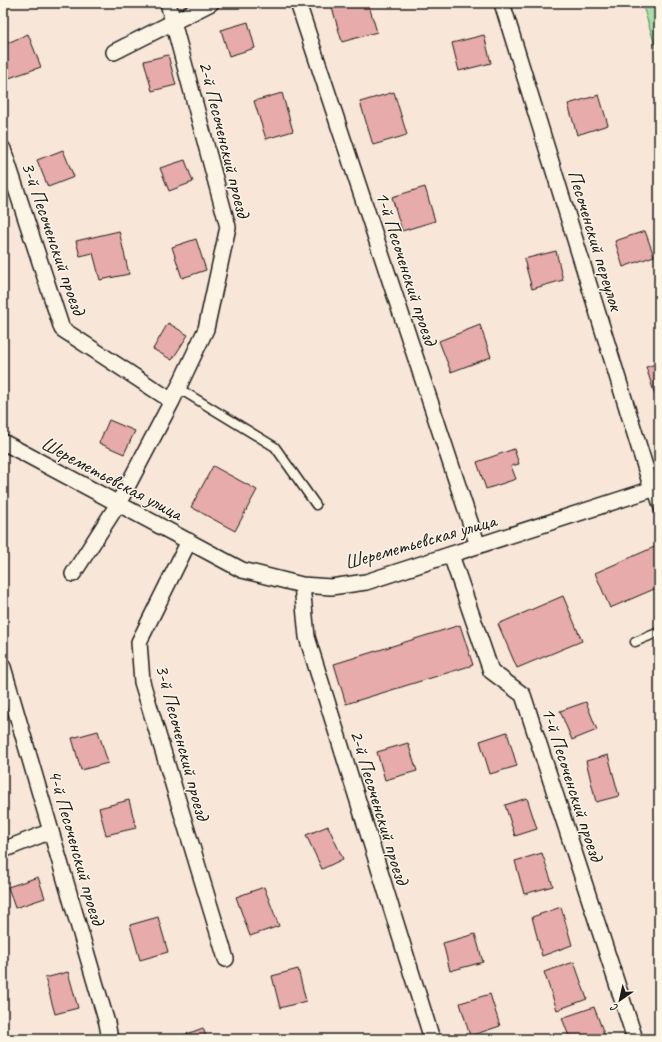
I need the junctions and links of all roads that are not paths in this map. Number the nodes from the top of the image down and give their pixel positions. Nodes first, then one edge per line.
1 (168, 3) edge
2 (211, 3) edge
3 (298, 3) edge
4 (502, 3) edge
5 (174, 22) junction
6 (114, 52) dead end
7 (3, 150) edge
8 (175, 394) junction
9 (3, 442) edge
10 (655, 488) edge
11 (118, 504) junction
12 (316, 505) dead end
13 (659, 510) edge
14 (189, 541) junction
15 (478, 546) junction
16 (451, 555) junction
17 (73, 574) dead end
18 (302, 585) junction
19 (659, 632) edge
20 (635, 642) dead end
21 (3, 667) edge
22 (51, 831) junction
23 (3, 850) edge
24 (226, 959) dead end
25 (110, 1039) edge
26 (432, 1039) edge
27 (635, 1039) edge

1 - 5 street, 2-й Песоченский проезд
2 - 5 street
3 - 15 street, 1-й Песоченский проезд
4 - 10 street, Песоченский переулок
5 - 6 street
5 - 8 street, 2-й Песоченский проезд
7 - 8 street, 3-й Песоченский проезд
8 - 11 street, 2-й Песоченский проезд
8 - 12 lane
9 - 11 street, Шереметьевская улица
10 - 13 lane
10 - 15 street, Шереметьевская улица
11 - 14 street, Шереметьевская улица
11 - 17 street
14 - 18 street, Шереметьевская улица
14 - 24 street, 3-й Песоченский проезд
15 - 16 street, Шереметьевская улица
16 - 18 street, Шереметьевская улица
16 - 27 street, 1-й Песоченский проезд
18 - 26 street, 2-й Песоченский проезд
19 - 20 lane
21 - 22 street, 4-й Песоченский проезд
22 - 23 street
22 - 25 street, 4-й Песоченский проезд

